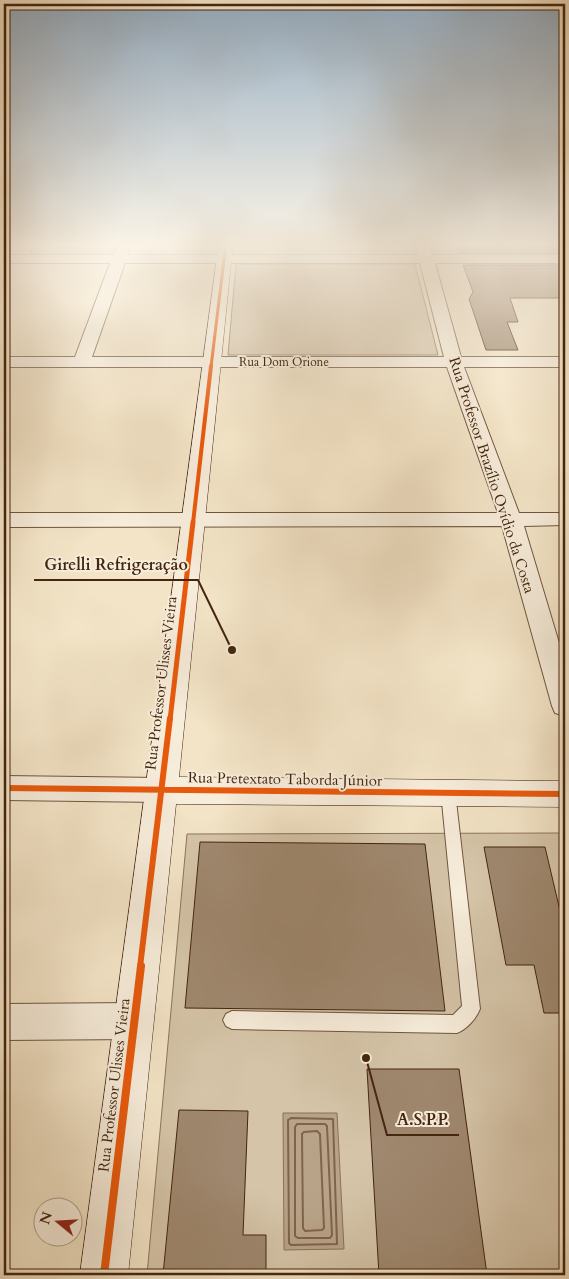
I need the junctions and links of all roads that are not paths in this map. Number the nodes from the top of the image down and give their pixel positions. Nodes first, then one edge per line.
1 (104, 303) edge
2 (218, 303) edge
3 (437, 303) edge
4 (4, 362) edge
5 (82, 362) junction
6 (211, 362) junction
7 (454, 362) junction
8 (565, 362) edge
9 (565, 519) edge
10 (4, 520) edge
11 (192, 520) junction
12 (510, 520) junction
13 (565, 706) edge
14 (4, 788) edge
15 (161, 790) junction
16 (448, 792) junction
17 (565, 794) edge
18 (232, 1020) dead end
19 (135, 1021) junction
20 (4, 1022) edge
21 (104, 1275) edge

1 - 5 street
2 - 6 street, Rua Professor Ulisses Vieira
3 - 7 street, Rua Professor Brazílio Ovídio da Costa
4 - 5 street, Rua Dom Orione
5 - 6 street, Rua Dom Orione
6 - 7 street, Rua Dom Orione
6 - 11 street, Rua Professor Ulisses Vieira
7 - 8 street, Rua Dom Orione
7 - 12 street, Rua Professor Brazílio Ovídio da Costa
9 - 12 street
10 - 11 street
11 - 12 street
11 - 15 street, Rua Professor Ulisses Vieira
12 - 13 street, Rua Professor Brazílio Ovídio da Costa
14 - 15 street, Rua Pretextato Taborda Júnior
15 - 16 street, Rua Pretextato Taborda Júnior
15 - 19 street, Rua Professor Ulisses Vieira
16 - 17 street, Rua Pretextato Taborda Júnior
16 - 18 lane
19 - 20 street
19 - 21 street, Rua Professor Ulisses Vieira

